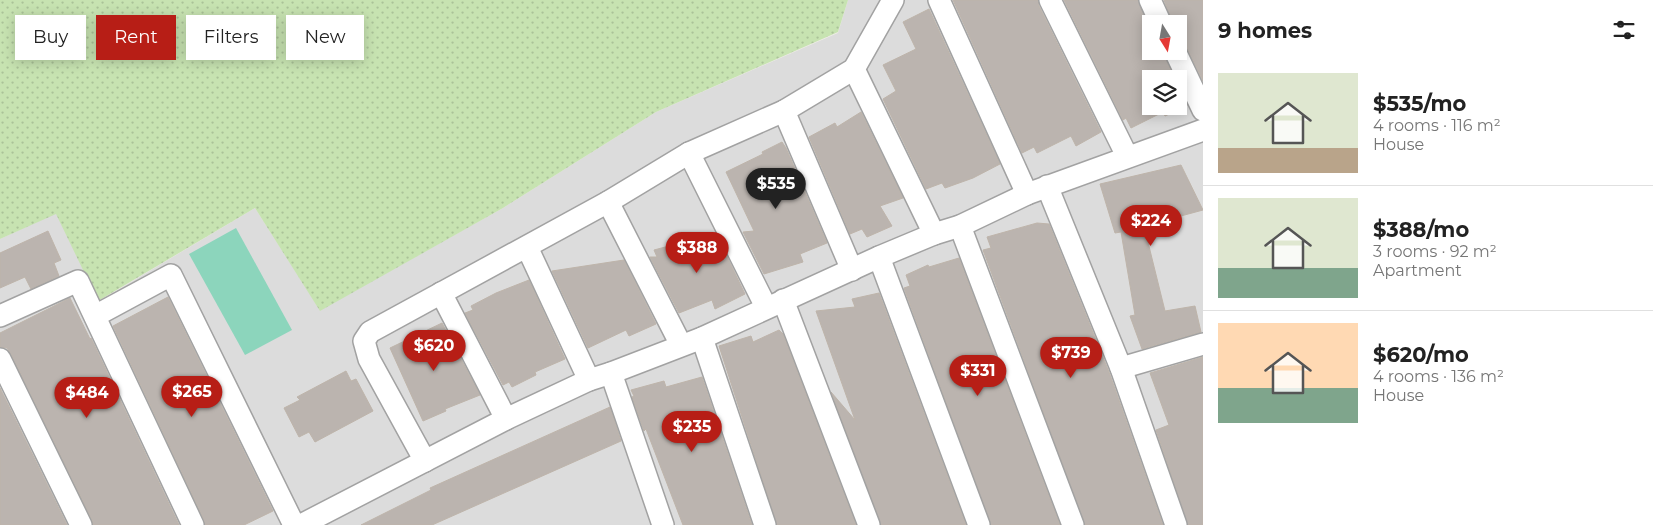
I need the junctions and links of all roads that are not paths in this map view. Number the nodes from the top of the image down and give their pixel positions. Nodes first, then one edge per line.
1 (893, 0) edge
2 (939, 0) edge
3 (1050, 0) edge
4 (1150, 0) edge
5 (1157, 15) edge
6 (1178, 60) edge
7 (854, 69) junction
8 (1203, 110) edge
9 (784, 111) junction
10 (1203, 130) edge
11 (689, 153) junction
12 (1127, 156) junction
13 (1047, 186) junction
14 (1026, 194) junction
15 (608, 202) junction
16 (960, 226) junction
17 (934, 234) junction
18 (528, 247) junction
19 (879, 257) junction
20 (852, 270) junction
21 (441, 293) junction
22 (774, 304) junction
23 (0, 316) edge
24 (95, 316) junction
25 (702, 338) junction
26 (1203, 344) edge
27 (681, 345) junction
28 (0, 359) edge
29 (1121, 368) junction
30 (611, 373) junction
31 (589, 380) junction
32 (506, 420) junction
33 (425, 461) junction
34 (81, 525) edge
35 (193, 525) edge
36 (294, 525) edge
37 (301, 525) edge
38 (664, 525) edge
39 (765, 525) edge
40 (869, 525) edge
41 (979, 525) edge
42 (1073, 525) edge
43 (1176, 525) edge

1 - 7 street
2 - 14 street
3 - 12 street
4 - 5 street
6 - 8 street
7 - 9 street
7 - 17 street
9 - 11 street
9 - 20 street
10 - 12 street
11 - 15 street
11 - 22 street
12 - 13 street
13 - 14 street
13 - 29 street
14 - 16 street
15 - 18 street
15 - 27 street
16 - 17 street
16 - 42 street
17 - 19 street
18 - 21 street
18 - 31 street
19 - 20 street
19 - 41 street
20 - 22 street
21 - 32 street
21 - 33 street
22 - 25 street
22 - 40 street
23 - 24 street
24 - 35 street
24 - 36 street
25 - 27 street
25 - 39 street
26 - 29 street
27 - 30 street
28 - 34 street
29 - 43 street
30 - 31 street
30 - 38 street
31 - 32 street
32 - 33 street
33 - 37 street

